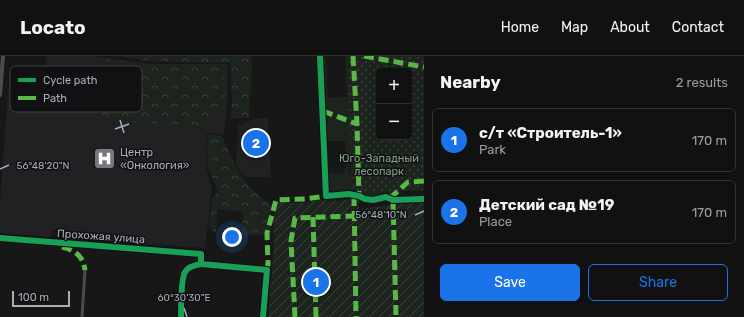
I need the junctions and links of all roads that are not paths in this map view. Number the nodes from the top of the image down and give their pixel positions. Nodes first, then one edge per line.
1 (3, 56) edge
2 (320, 56) edge
3 (0, 95) edge
4 (424, 199) edge
5 (0, 238) edge
6 (201, 264) junction
7 (85, 270) dead end
8 (82, 317) edge
9 (181, 317) edge
10 (263, 317) edge

1 - 3 street
2 - 4 street
5 - 6 street, Прохожая улица
6 - 9 street
6 - 10 street
7 - 8 street

